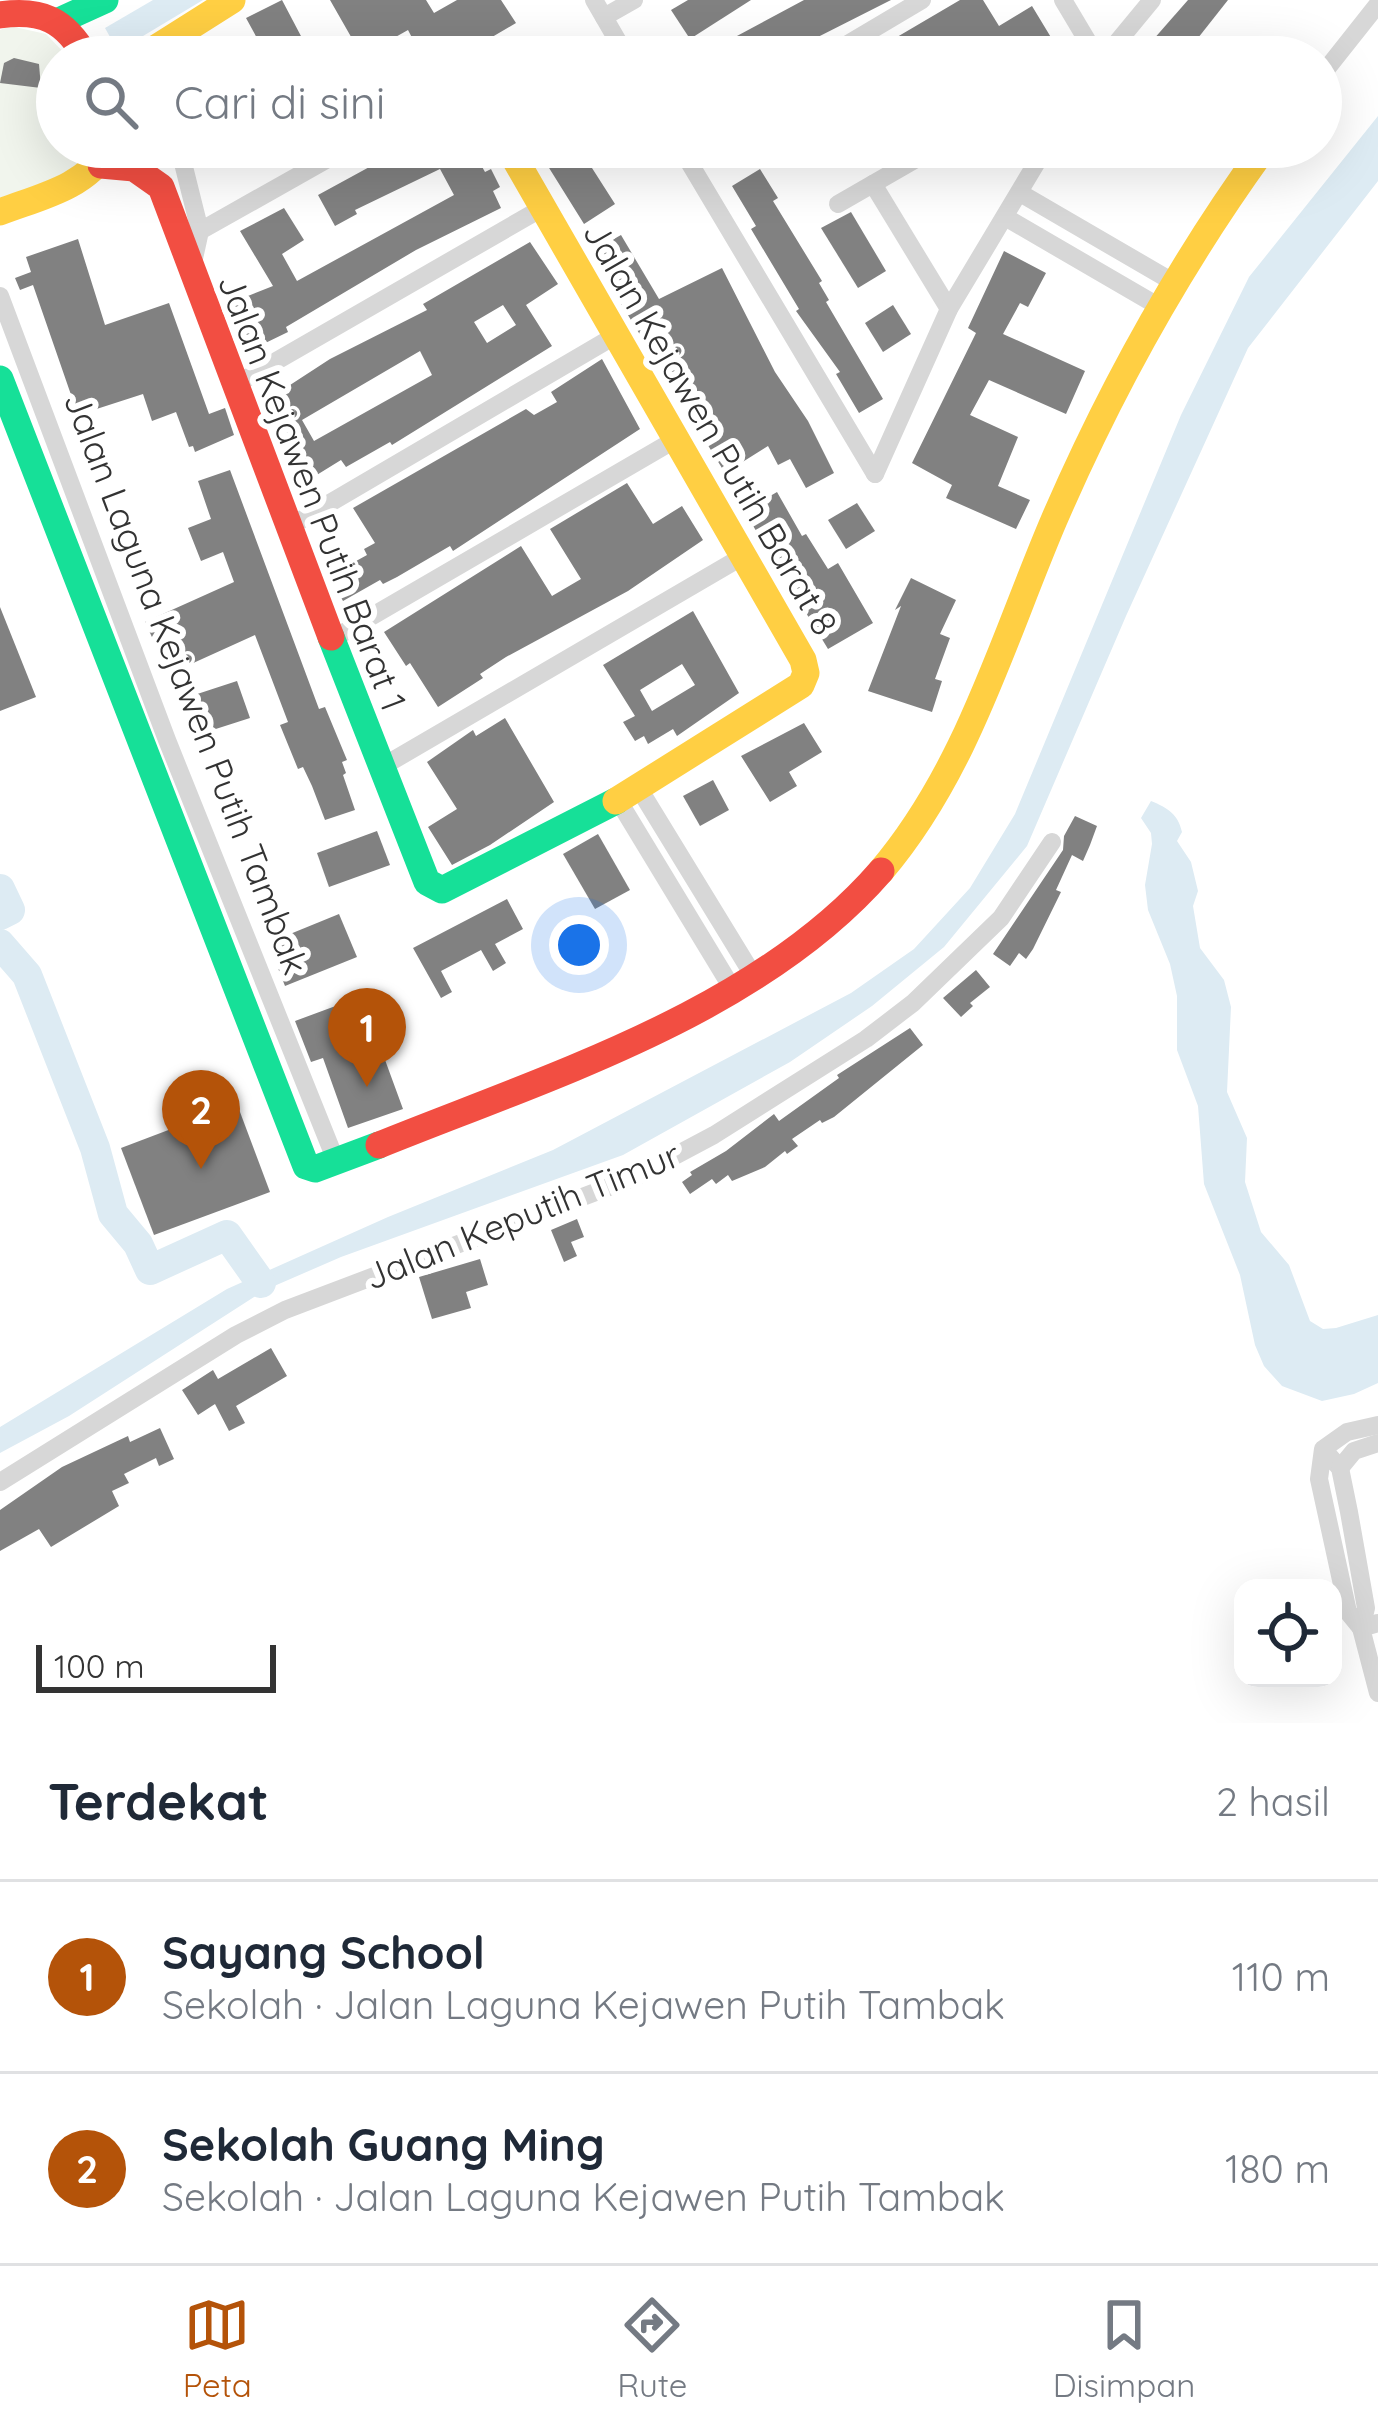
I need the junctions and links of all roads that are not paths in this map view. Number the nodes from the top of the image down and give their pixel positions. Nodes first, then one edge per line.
1 (232, 0) edge
2 (634, 0) edge
3 (922, 0) edge
4 (1063, 0) edge
5 (1152, 0) edge
6 (99, 2) edge
7 (1378, 4) edge
8 (599, 9) edge
9 (0, 14) edge
10 (61, 20) junction
11 (72, 36) edge
12 (177, 36) edge
13 (615, 36) edge
14 (861, 36) edge
15 (1087, 36) edge
16 (1120, 36) edge
17 (1342, 49) edge
18 (92, 168) edge
19 (134, 168) edge
20 (184, 168) edge
21 (312, 168) edge
22 (521, 168) edge
23 (693, 168) edge
24 (901, 168) edge
25 (1034, 168) edge
26 (1249, 168) edge
27 (873, 184) junction
28 (1020, 193) junction
29 (838, 204) dead end
30 (544, 207) junction
31 (0, 212) edge
32 (1005, 218) junction
33 (1080, 228) junction
34 (200, 231) junction
35 (1067, 253) junction
36 (192, 274) junction
37 (1166, 294) junction
38 (0, 296) edge
39 (949, 310) junction
40 (618, 334) junction
41 (0, 379) edge
42 (233, 386) junction
43 (678, 438) junction
44 (289, 527) junction
45 (745, 555) junction
46 (105, 609) junction
47 (331, 640) junction
48 (380, 768) junction
49 (628, 794) junction
50 (1052, 842) dead end
51 (692, 873) junction
52 (671, 887) junction
53 (743, 981) junction
54 (336, 1161) junction
55 (1378, 1425) edge
56 (1378, 1443) edge
57 (1323, 1449) junction
58 (1340, 1468) junction
59 (0, 1482) edge
60 (1369, 1626) edge
61 (1378, 1693) edge

1 - 12 street
2 - 8 street
3 - 14 street
4 - 15 street
5 - 16 street
6 - 10 street
7 - 17 street
8 - 13 street
9 - 10 street
10 - 11 street
18 - 31 street
19 - 36 street, Jalan Kejawen Putih Barat 1
20 - 34 street
21 - 34 street
22 - 30 street, Jalan Kejawen Putih Barat 8
23 - 39 street
24 - 27 street
25 - 28 street
26 - 37 street
27 - 29 street
27 - 39 street
28 - 32 street
28 - 33 street
30 - 40 street, Jalan Kejawen Putih Barat 8
30 - 42 street
32 - 35 street
32 - 39 street
33 - 35 street
33 - 37 street
34 - 36 street
35 - 37 street
36 - 42 street, Jalan Kejawen Putih Barat 1
37 - 53 street
38 - 46 street, Jalan Laguna Kejawen Putih Tambak
40 - 43 street, Jalan Kejawen Putih Barat 8
40 - 44 street
41 - 46 street, Jalan Laguna Kejawen Putih Tambak
42 - 44 street, Jalan Kejawen Putih Barat 1
43 - 45 street, Jalan Kejawen Putih Barat 8
43 - 47 street
44 - 47 street, Jalan Kejawen Putih Barat 1
45 - 48 street
45 - 49 street, Jalan Kejawen Putih Barat 8
46 - 54 street, Jalan Laguna Kejawen Putih Tambak
46 - 54 street, Jalan Laguna Kejawen Putih Tambak
47 - 48 street, Jalan Kejawen Putih Barat 1
48 - 49 street, Jalan Kejawen Putih Barat 1
49 - 51 street
49 - 52 street
50 - 59 street, Jalan Keputih Timur
51 - 52 street
51 - 53 street
52 - 53 street
53 - 54 street
55 - 57 street
56 - 58 street
57 - 58 street
57 - 60 street
58 - 60 street
60 - 61 street

